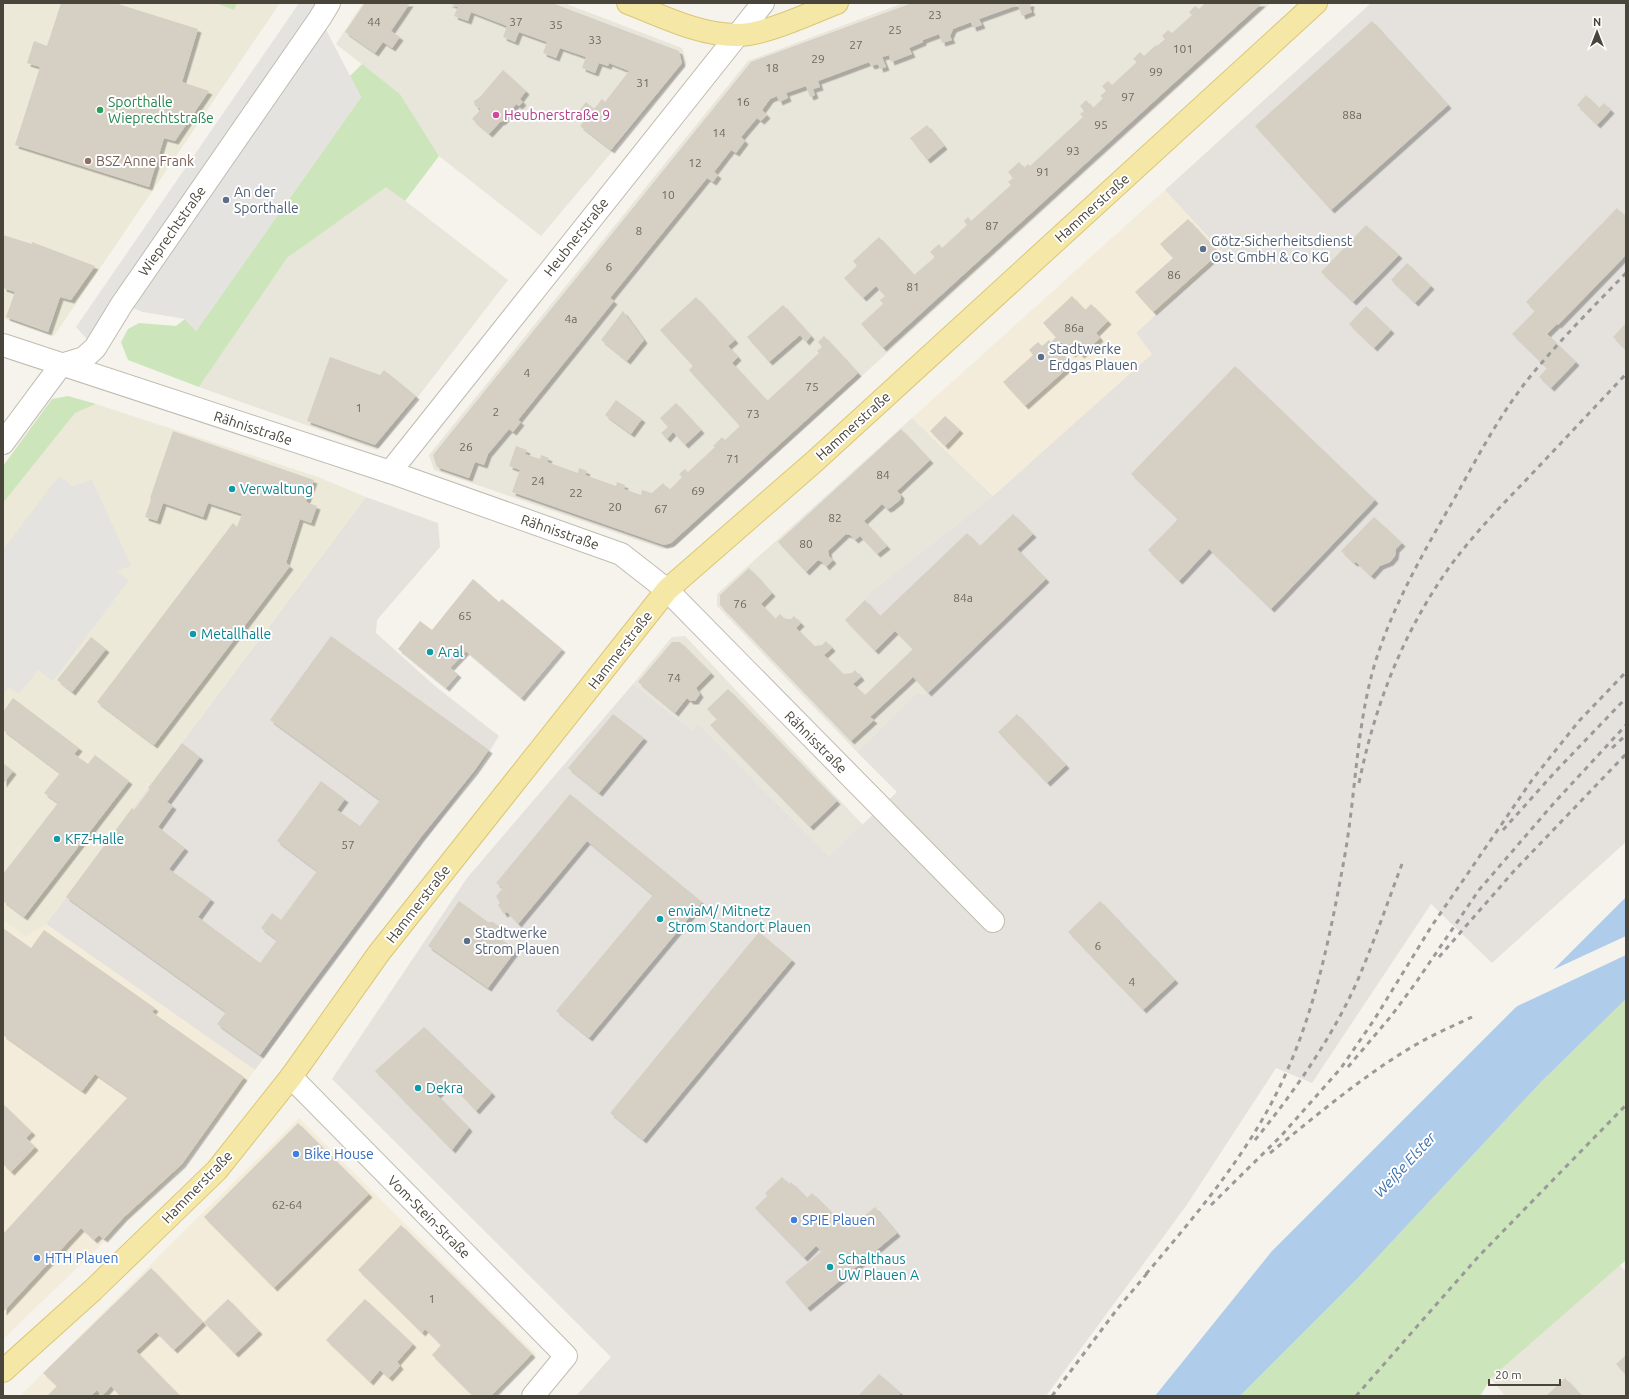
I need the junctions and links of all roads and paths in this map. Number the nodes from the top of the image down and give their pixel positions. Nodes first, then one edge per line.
1 (329, 3) edge
2 (628, 3) edge
3 (764, 3) edge
4 (837, 3) edge
5 (1316, 3) edge
6 (737, 35) junction
7 (3, 345) edge
8 (61, 365) junction
9 (3, 442) edge
10 (390, 472) junction
11 (667, 590) junction
12 (993, 921) dead end
13 (291, 1077) junction
14 (3, 1371) edge
15 (533, 1396) edge

1 - 8 street, Wieprechtstraße
2 - 6 main road
3 - 6 street, Heubnerstraße
4 - 6 main road
5 - 11 main road, Hammerstraße
6 - 10 street, Heubnerstraße
7 - 8 street, Rähnisstraße
8 - 9 street
8 - 10 street, Rähnisstraße
10 - 11 street, Rähnisstraße
11 - 12 street, Rähnisstraße
11 - 13 main road, Hammerstraße
13 - 14 main road, Hammerstraße
13 - 15 street, Vom-Stein-Straße

